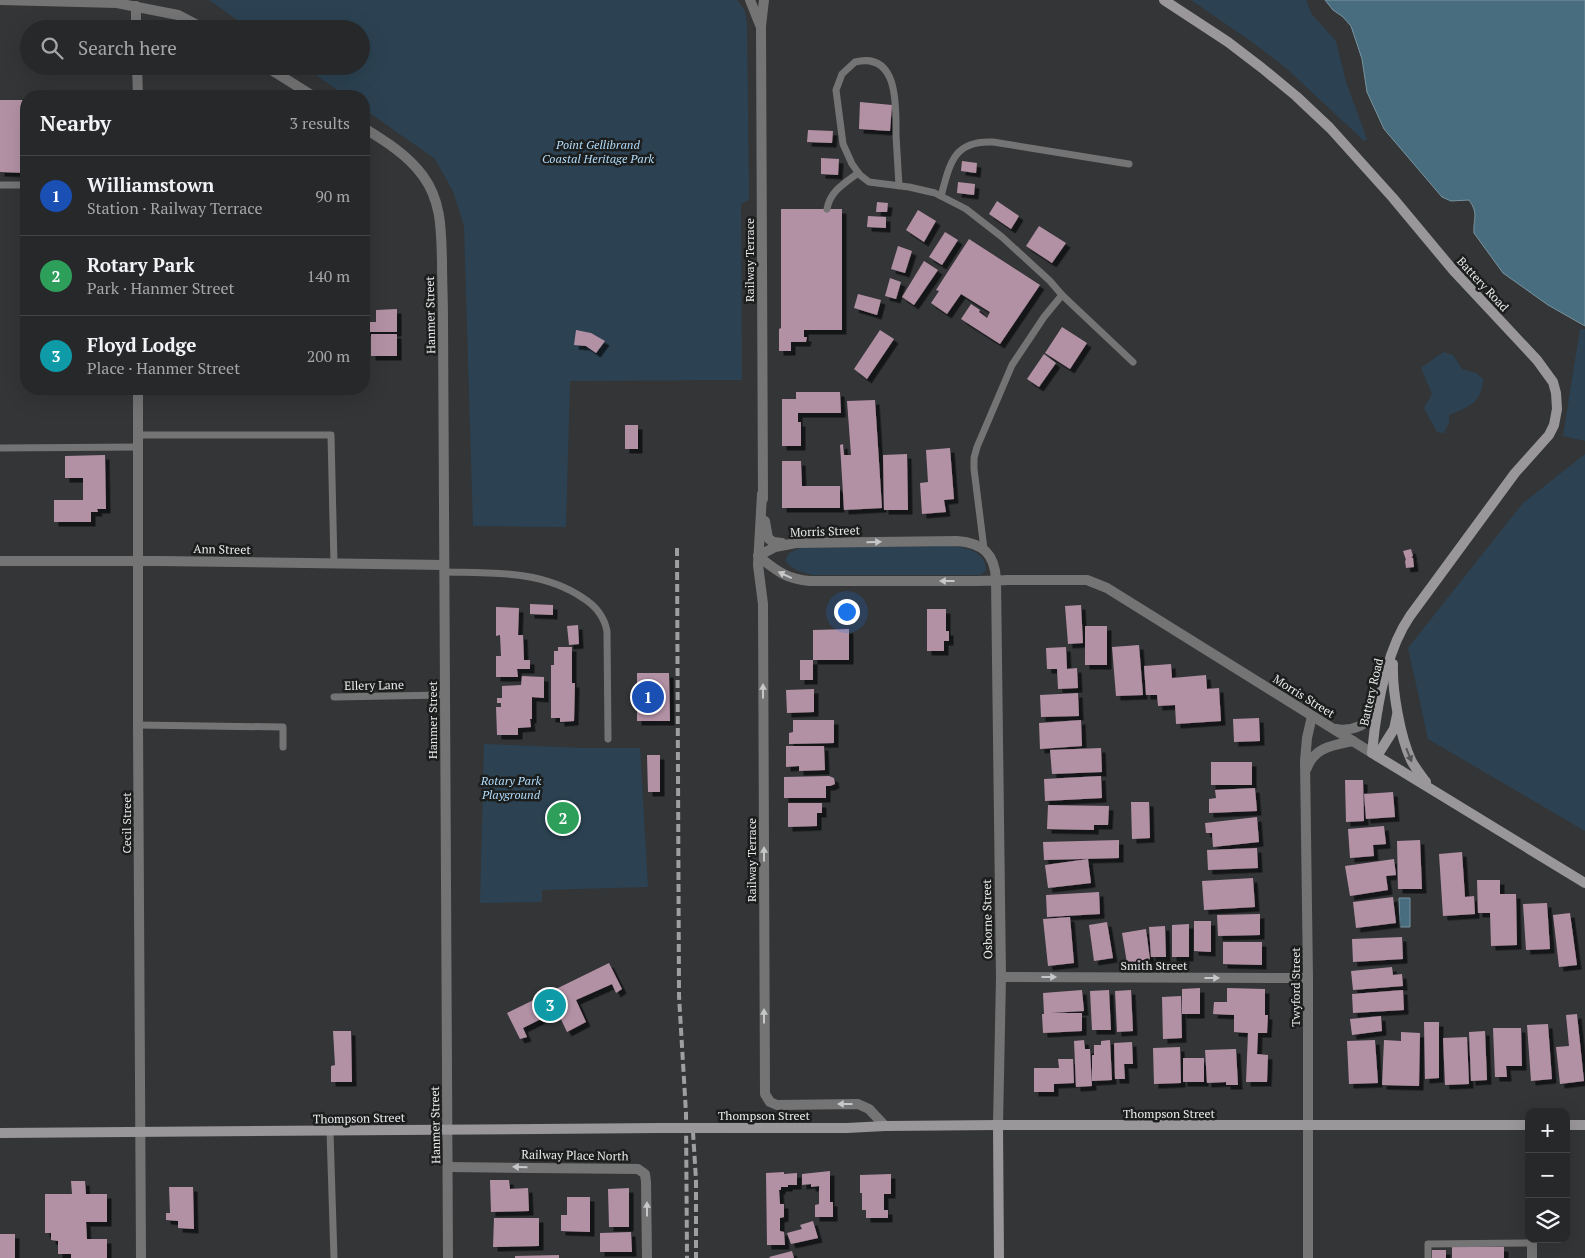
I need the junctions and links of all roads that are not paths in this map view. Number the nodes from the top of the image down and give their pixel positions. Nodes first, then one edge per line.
1 (1, 0) edge
2 (750, 0) edge
3 (764, 0) edge
4 (1164, 0) edge
5 (136, 6) junction
6 (136, 20) edge
7 (188, 20) edge
8 (761, 26) junction
9 (137, 75) edge
10 (279, 75) edge
11 (138, 90) edge
12 (303, 90) edge
13 (370, 132) edge
14 (1129, 164) dead end
15 (858, 173) junction
16 (0, 185) edge
17 (20, 185) edge
18 (899, 186) junction
19 (941, 196) junction
20 (827, 209) dead end
21 (1062, 295) junction
22 (1133, 362) dead end
23 (138, 395) edge
24 (138, 435) junction
25 (138, 447) junction
26 (0, 448) edge
27 (762, 494) junction
28 (796, 543) junction
29 (984, 549) junction
30 (758, 556) junction
31 (138, 560) junction
32 (0, 562) edge
33 (334, 564) junction
34 (444, 568) junction
35 (996, 580) junction
36 (1398, 638) junction
37 (444, 695) junction
38 (334, 697) dead end
39 (1397, 702) junction
40 (1379, 707) junction
41 (1312, 716) junction
42 (138, 725) junction
43 (1332, 728) junction
44 (608, 738) dead end
45 (1353, 741) junction
46 (283, 746) dead end
47 (1375, 754) junction
48 (1306, 777) junction
49 (1430, 788) junction
50 (1585, 883) edge
51 (1001, 977) junction
52 (1308, 978) junction
53 (1308, 1125) junction
54 (1525, 1125) edge
55 (1570, 1125) edge
56 (1585, 1125) edge
57 (885, 1126) junction
58 (998, 1126) junction
59 (447, 1130) junction
60 (330, 1131) junction
61 (141, 1132) junction
62 (0, 1133) edge
63 (448, 1167) junction
64 (1525, 1241) edge
65 (1532, 1243) edge
66 (141, 1258) edge
67 (334, 1258) edge
68 (448, 1258) edge
69 (647, 1258) edge
70 (999, 1258) edge
71 (1308, 1258) edge
72 (1428, 1258) edge
73 (1532, 1258) edge

1 - 5 street
2 - 8 street, Railway Terrace
3 - 8 street, Railway Terrace
4 - 36 street, Battery Road
5 - 6 street
5 - 7 street
8 - 27 street, Railway Terrace
9 - 11 street
10 - 12 street
13 - 34 street, Hanmer Street
14 - 19 lane
15 - 18 lane
15 - 18 lane
15 - 20 lane
16 - 17 lane
18 - 19 lane
19 - 21 lane
21 - 22 lane
21 - 29 lane
23 - 24 street, Cecil Street
24 - 25 street, Cecil Street
24 - 33 lane
25 - 26 lane
25 - 31 street, Cecil Street
27 - 28 street, Railway Terrace
27 - 30 street, Railway Terrace
28 -> 29 street, Morris Street
28 - 30 street, Morris Street
29 - 35 street
35 -> 30 street, Morris Street
57 -> 30 street, Railway Terrace
31 - 32 street, Ann Street
31 - 33 street, Ann Street
31 - 42 street, Cecil Street
33 - 34 street, Ann Street
34 - 37 street, Hanmer Street
34 - 44 lane
35 - 41 street, Morris Street
35 - 51 street, Osborne Street
36 - 39 street, Battery Road
36 - 40 street, Battery Road
37 - 38 lane, Ellery Lane
37 - 59 street, Hanmer Street
39 - 47 street, Battery Road
39 -> 49 street, Battery Road
40 - 43 street
40 - 47 street, Battery Road
41 - 43 street, Morris Street
41 - 48 street, Twyford Street
42 - 46 lane
42 - 61 street, Cecil Street
43 - 45 street, Morris Street
45 - 47 street, Morris Street
45 - 48 street
47 - 49 street, Morris Street
48 - 52 street, Twyford Street
49 - 50 street, Morris Street
51 -> 52 street, Smith Street
51 - 58 street, Osborne Street
52 - 53 street, Twyford Street
53 - 54 street, Thompson Street
53 - 58 street, Thompson Street
53 - 71 street, Twyford Street
55 - 56 street
57 - 58 street, Thompson Street
57 - 59 street, Thompson Street, bridge
58 - 70 street, Osborne Street
59 - 60 street, Thompson Street
59 - 63 street, Hanmer Street
60 - 61 street, Thompson Street
60 - 67 lane
61 - 62 street, Thompson Street
61 - 66 street, Cecil Street
63 - 68 street, Hanmer Street
69 -> 63 street, Railway Place North
64 - 72 lane
65 - 73 street

